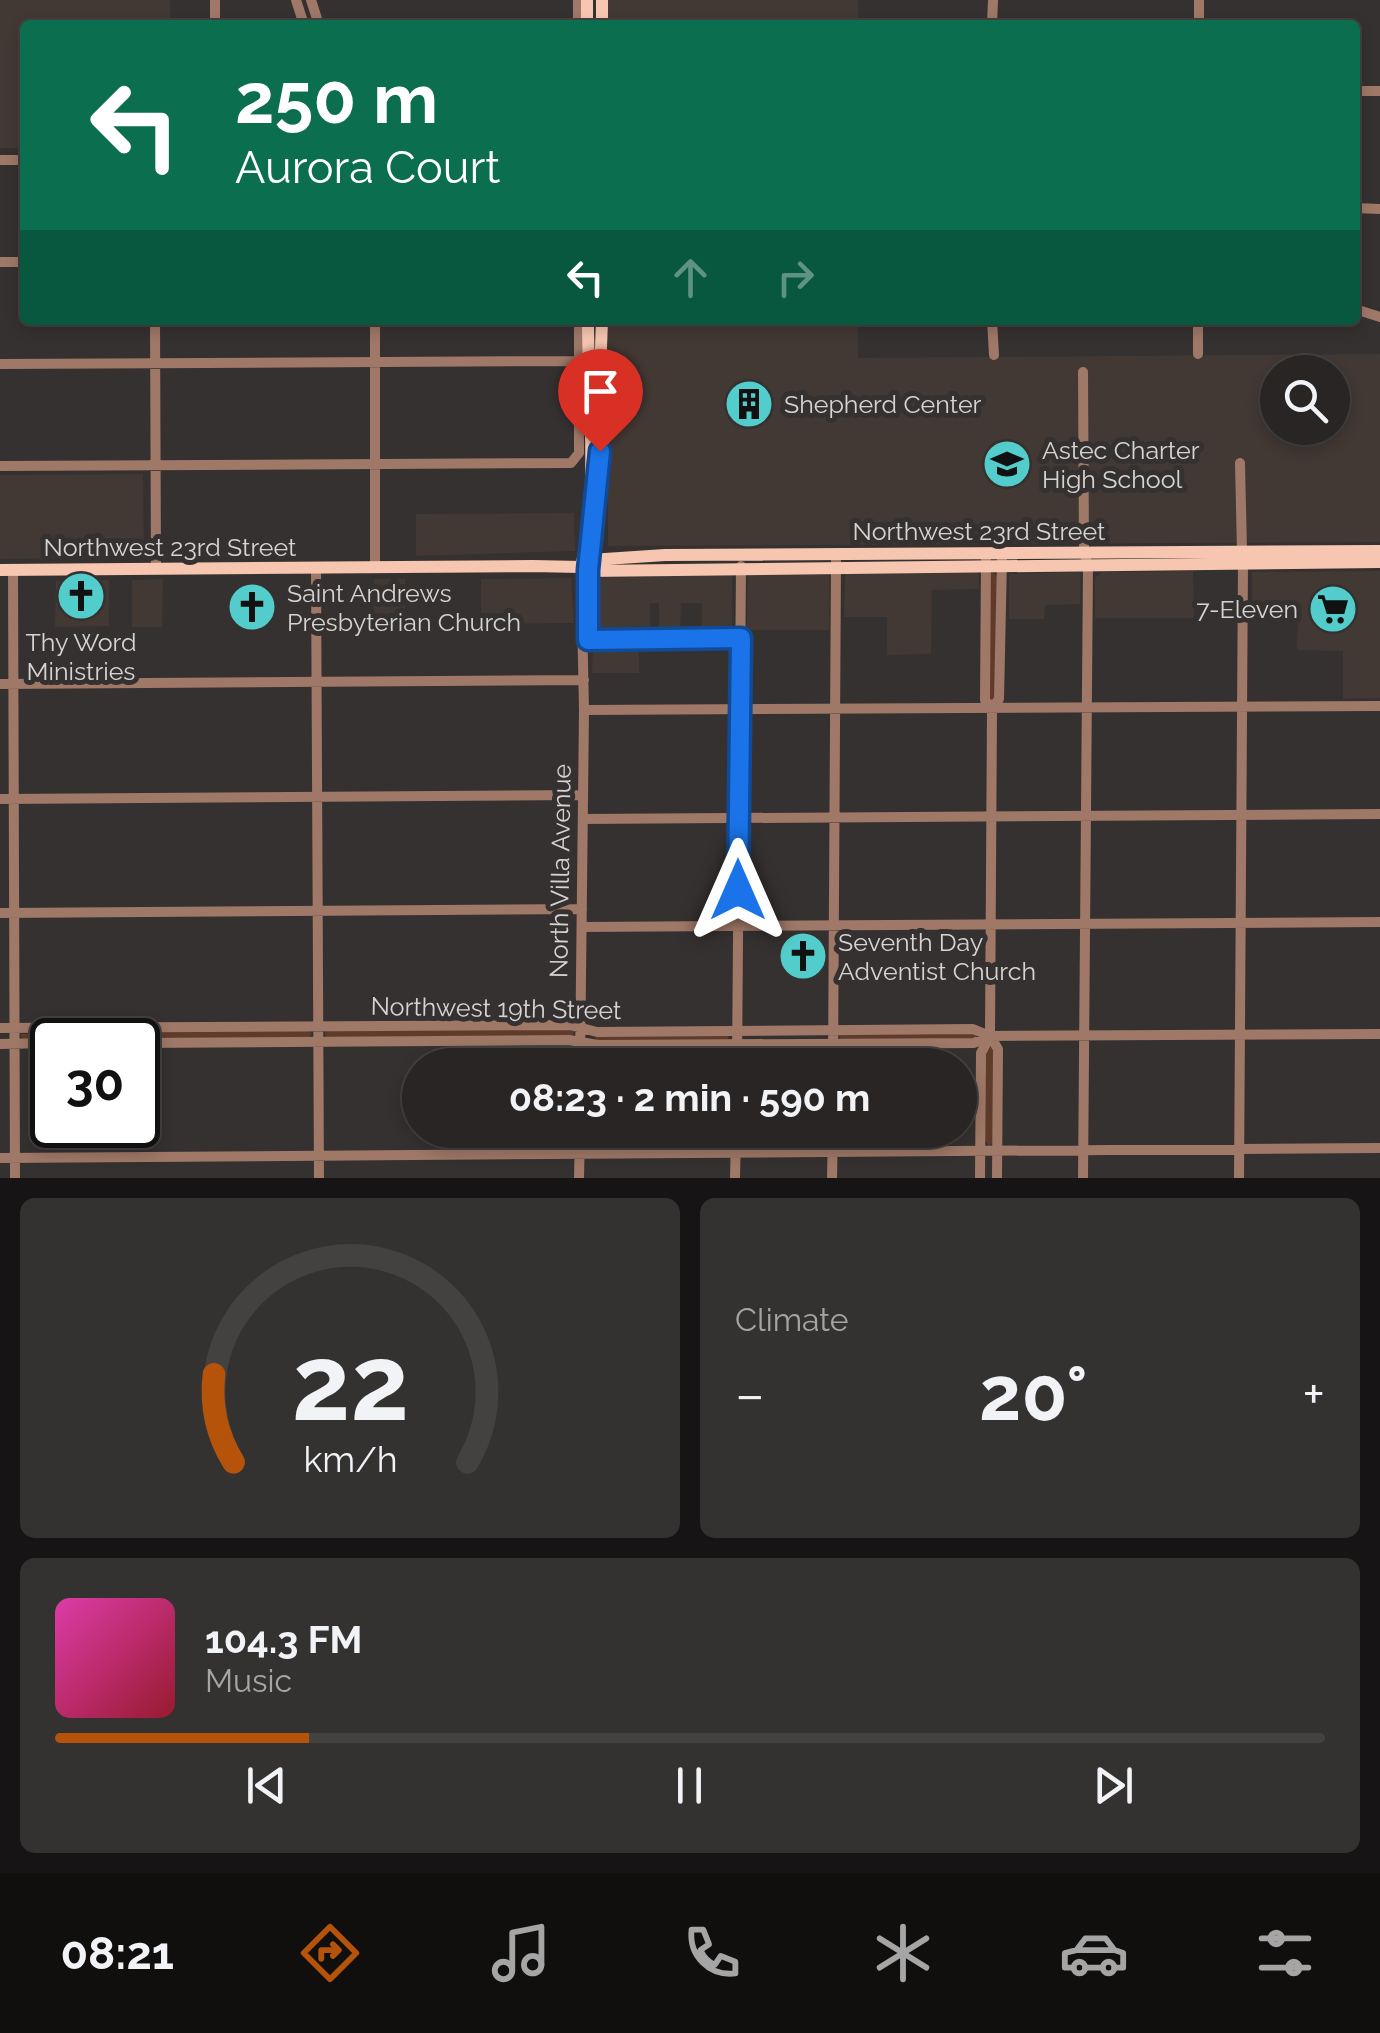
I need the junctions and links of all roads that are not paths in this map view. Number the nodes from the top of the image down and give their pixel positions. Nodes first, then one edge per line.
1 (155, 325) edge
2 (375, 325) edge
3 (585, 325) edge
4 (585, 325) edge
5 (586, 325) edge
6 (602, 325) edge
7 (992, 325) edge
8 (1198, 325) edge
9 (601, 346) junction
10 (1198, 354) dead end
11 (994, 355) dead end
12 (578, 361) junction
13 (375, 362) junction
14 (155, 363) junction
15 (0, 364) edge
16 (1083, 372) dead end
17 (591, 374) junction
18 (1240, 463) dead end
19 (376, 464) junction
20 (0, 466) edge
21 (155, 466) junction
22 (1380, 551) edge
23 (770, 554) junction
24 (986, 559) junction
25 (1002, 559) junction
26 (1086, 559) junction
27 (836, 560) junction
28 (1238, 560) junction
29 (741, 561) junction
30 (1380, 562) edge
31 (586, 566) junction
32 (757, 566) junction
33 (798, 566) junction
34 (316, 568) junction
35 (376, 568) junction
36 (156, 569) junction
37 (6, 570) edge
38 (741, 638) junction
39 (588, 640) junction
40 (584, 678) junction
41 (317, 682) junction
42 (0, 684) edge
43 (14, 684) junction
44 (1243, 706) junction
45 (1380, 706) edge
46 (1088, 707) junction
47 (992, 708) junction
48 (740, 709) junction
49 (836, 709) junction
50 (584, 710) junction
51 (583, 795) junction
52 (317, 797) junction
53 (0, 799) edge
54 (13, 799) junction
55 (1242, 814) junction
56 (1380, 814) edge
57 (1086, 815) junction
58 (991, 816) junction
59 (835, 817) junction
60 (739, 818) junction
61 (583, 819) junction
62 (582, 909) junction
63 (318, 911) junction
64 (14, 913) junction
65 (0, 914) edge
66 (1380, 922) edge
67 (1241, 923) junction
68 (1086, 924) junction
69 (834, 925) junction
70 (991, 925) junction
71 (738, 926) junction
72 (582, 927) junction
73 (318, 1026) junction
74 (581, 1027) junction
75 (0, 1028) edge
76 (14, 1028) junction
77 (737, 1030) junction
78 (833, 1030) junction
79 (1240, 1034) junction
80 (1380, 1034) edge
81 (990, 1036) junction
82 (1085, 1036) junction
83 (318, 1041) junction
84 (160, 1042) edge
85 (581, 1042) junction
86 (833, 1042) junction
87 (737, 1043) junction
88 (0, 1044) edge
89 (14, 1044) junction
90 (30, 1044) edge
91 (581, 1048) edge
92 (737, 1048) edge
93 (833, 1048) edge
94 (580, 1148) edge
95 (735, 1148) edge
96 (832, 1148) edge
97 (1380, 1148) edge
98 (1239, 1149) junction
99 (1084, 1150) junction
100 (980, 1151) junction
101 (997, 1151) junction
102 (735, 1152) junction
103 (832, 1152) junction
104 (580, 1154) junction
105 (319, 1156) junction
106 (0, 1158) edge
107 (14, 1158) junction
108 (15, 1178) edge
109 (319, 1178) edge
110 (579, 1178) edge
111 (735, 1178) edge
112 (832, 1178) edge
113 (980, 1178) edge
114 (996, 1178) edge
115 (1083, 1178) edge
116 (1239, 1178) edge

1 - 14 street
2 - 13 street
3 - 12 street
4 - 17 main road, North Villa Avenue
5 - 9 main road
6 - 9 main road, North Villa Avenue
7 - 11 street
8 - 10 street
9 - 17 main road
9 - 31 main road, North Villa Avenue
12 - 13 street
12 - 19 street
13 - 14 street
13 - 19 street
14 - 15 street
14 - 21 street
16 - 26 street
17 - 31 main road, North Villa Avenue
18 - 28 street
19 - 21 street
19 - 35 street
20 - 21 street
21 - 36 street
22 - 28 main road, Northwest 23rd Street
23 - 27 main road, Northwest 23rd Street
23 - 29 main road, Northwest 23rd Street
23 - 32 main road
23 - 33 main road
24 - 25 main road, Northwest 23rd Street
24 - 27 main road, Northwest 23rd Street
24 - 47 street
25 - 26 main road, Northwest 23rd Street
25 - 47 street
26 - 28 main road, Northwest 23rd Street
26 - 46 street
27 - 33 main road, Northwest 23rd Street
27 - 49 street
28 - 30 main road, Northwest 23rd Street
28 - 44 street
29 - 31 main road, Northwest 23rd Street
29 - 32 main road, Northwest 23rd Street
29 - 38 street
31 - 35 main road, Northwest 23rd Street
31 - 39 street, North Villa Avenue
31 - 40 street, North Villa Avenue
32 - 33 main road, Northwest 23rd Street
34 - 35 main road, Northwest 23rd Street
34 - 36 main road, Northwest 23rd Street
34 - 41 street
36 - 37 main road, Northwest 23rd Street
37 - 43 street
38 - 39 street
38 - 48 street
39 - 40 street, North Villa Avenue
40 - 41 street
40 - 50 street, North Villa Avenue
41 - 43 street
41 - 52 street
42 - 43 street
43 - 54 street
44 - 45 street
44 - 46 street
44 - 55 street
46 - 47 street
46 - 57 street
47 - 49 street
47 - 58 street
48 - 49 street
48 - 50 street
48 - 60 street
49 - 59 street
50 - 51 street, North Villa Avenue
51 - 52 street
51 - 61 street, North Villa Avenue
52 - 54 street
52 - 63 street
53 - 54 street
54 - 64 street
55 - 56 street
55 - 57 street
55 - 67 street
57 - 58 street
57 - 68 street
58 - 59 street
58 - 70 street
59 - 60 street
59 - 69 street
60 - 61 street
60 - 71 street
61 - 62 street, North Villa Avenue
62 - 63 street
62 - 72 street, North Villa Avenue
63 - 64 street
63 - 73 street
64 - 65 street
64 - 76 street
66 - 67 street
67 - 68 street
67 - 79 street
68 - 70 street
68 - 82 street
69 - 70 street
69 - 71 street
69 - 78 street
70 - 81 street
71 - 72 street
71 - 77 street
72 - 74 street, North Villa Avenue
73 - 74 street, Northwest 19th Street
73 - 76 street, Northwest 19th Street
73 - 83 street
74 - 77 street, Northwest 19th Street
74 - 85 street, North Villa Avenue
75 - 76 street, Northwest 19th Street
76 - 89 street
77 - 78 street, Northwest 19th Street
77 - 87 street
78 - 81 street, Northwest 19th Street
78 - 86 street
79 - 80 street, Northwest 19th Street
79 - 82 street, Northwest 19th Street
79 - 98 street
81 - 82 street, Northwest 19th Street
81 - 86 street, Northwest 19th Street
81 - 100 street
81 - 101 street
82 - 99 street
83 - 84 street, Northwest 19th Street
83 - 85 street, Northwest 19th Street
83 - 105 street
85 - 87 street, Northwest 19th Street
85 - 91 street, North Villa Avenue
86 - 87 street, Northwest 19th Street
86 - 93 street
87 - 92 street
88 - 89 street
89 - 90 street
89 - 107 street
94 - 104 street
95 - 102 street
96 - 103 street
97 - 98 street
98 - 99 street
98 - 116 street
99 - 101 street
99 - 115 street
100 - 101 street
100 - 103 street
100 - 113 street
101 - 114 street
102 - 103 street
102 - 104 street
102 - 111 street
103 - 112 street
104 - 105 street
104 - 110 street
105 - 107 street
105 - 109 street
106 - 107 street
107 - 108 street

